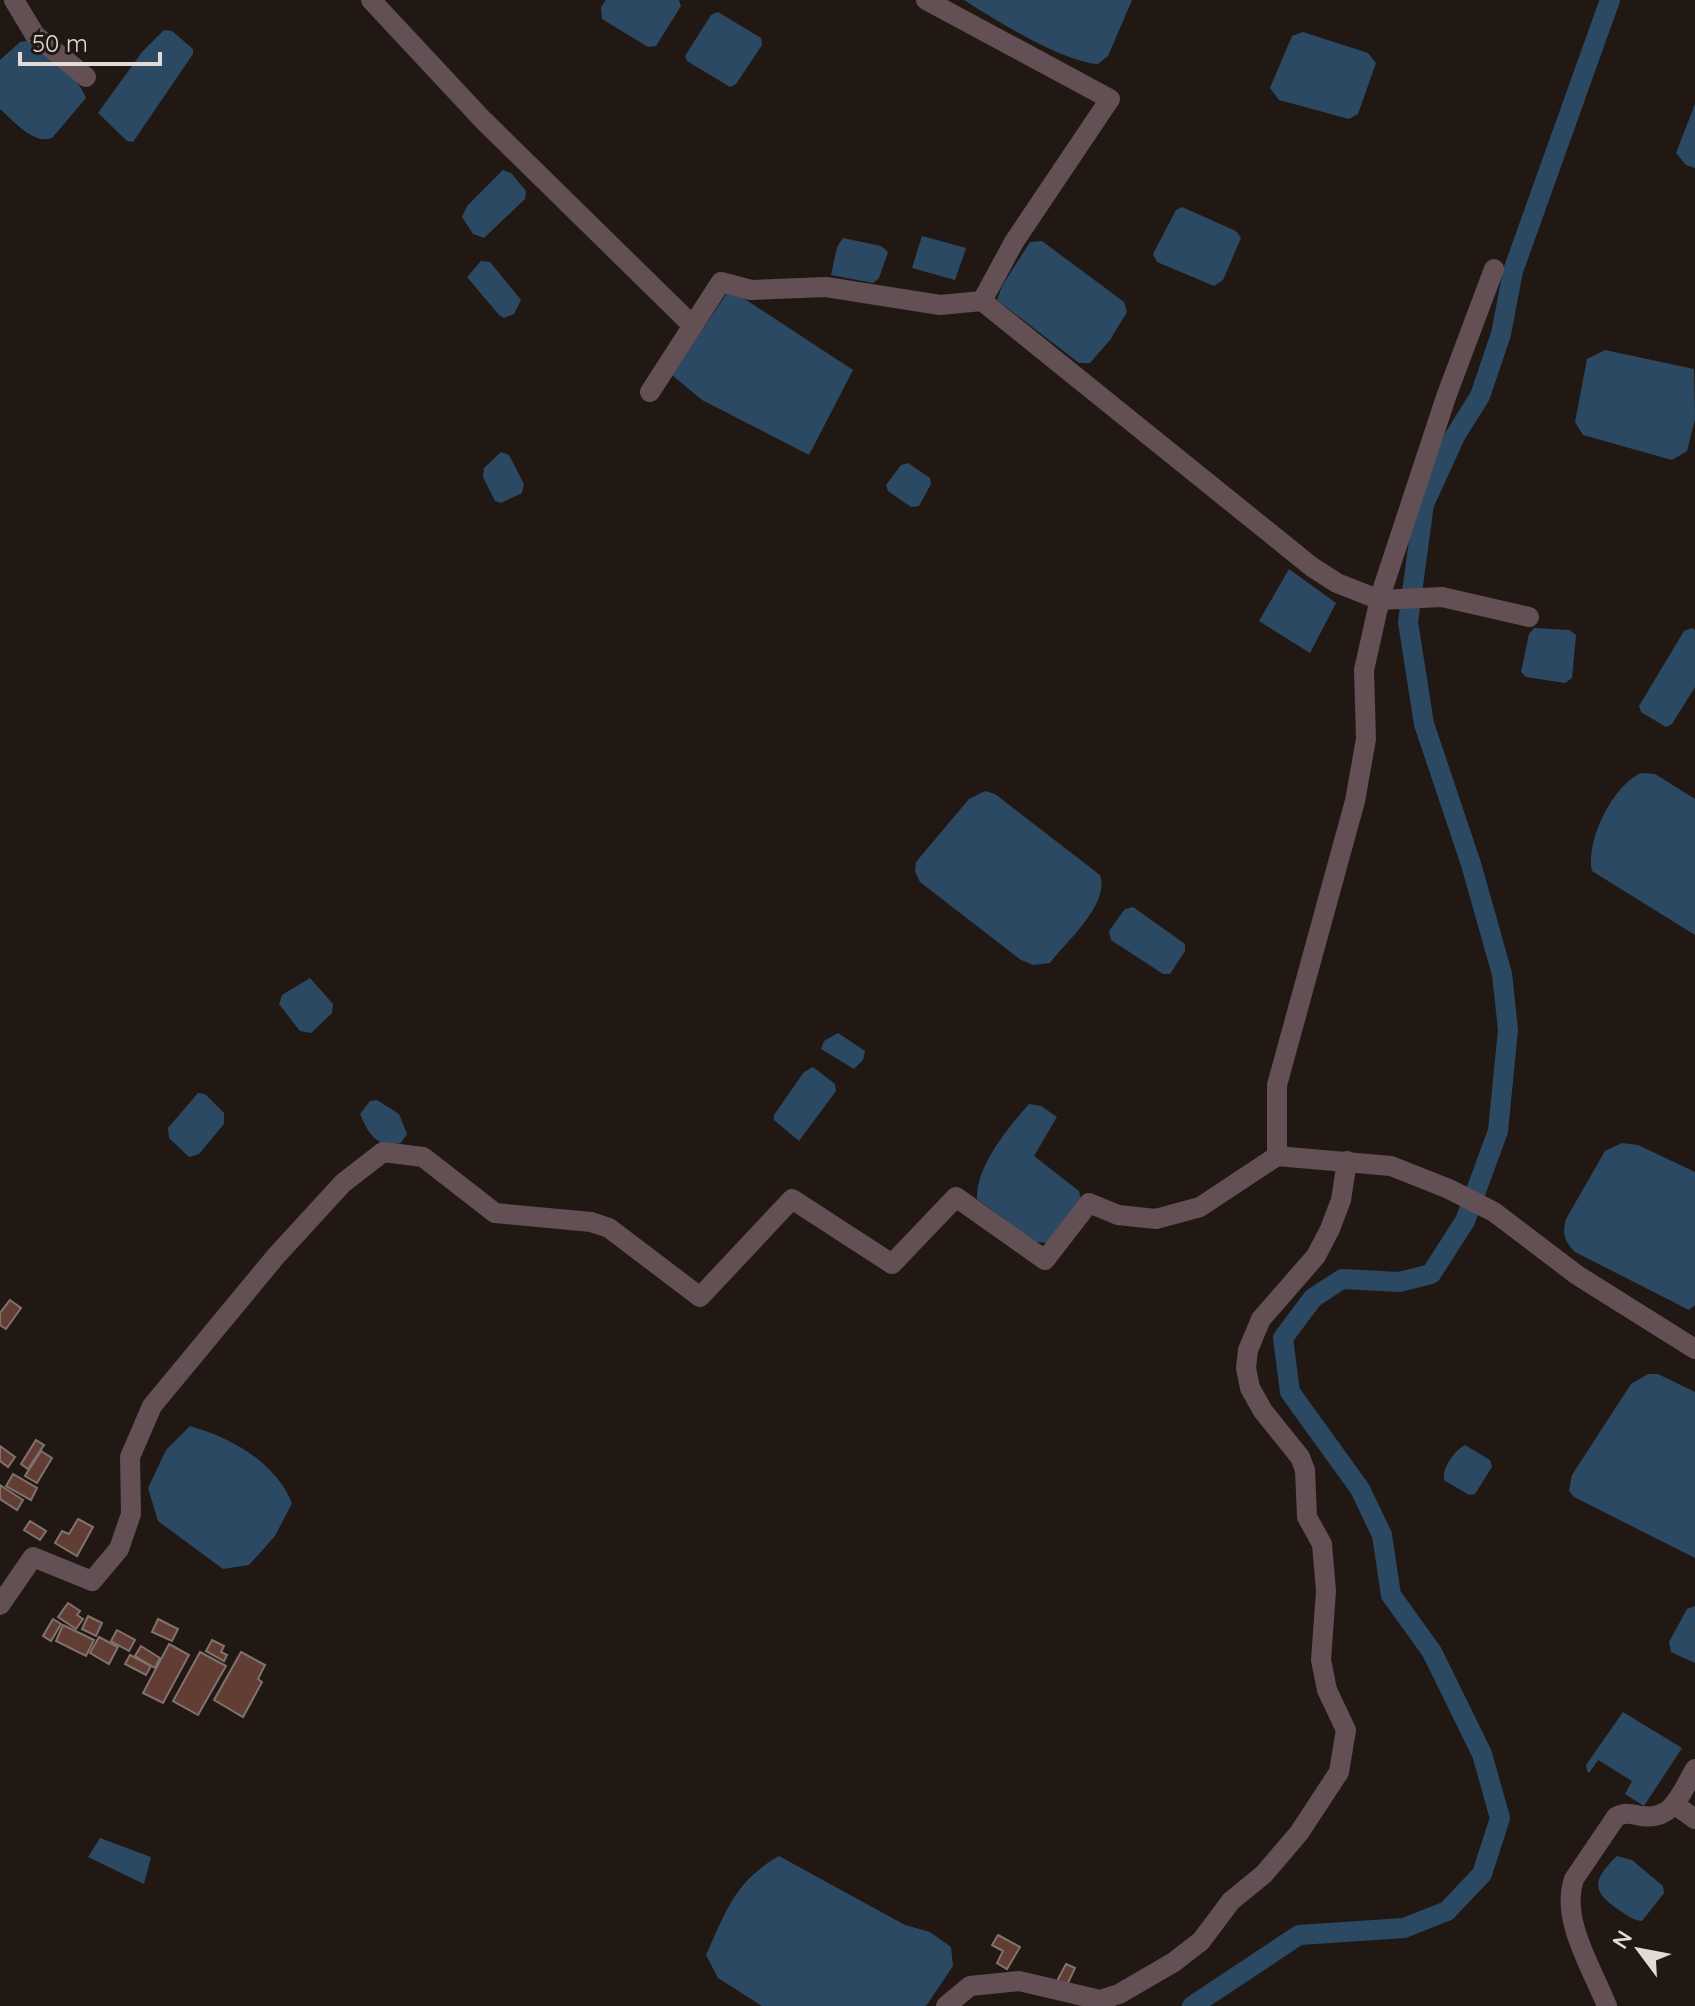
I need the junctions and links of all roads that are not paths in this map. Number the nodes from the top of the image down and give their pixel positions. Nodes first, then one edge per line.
1 (14, 0) edge
2 (371, 0) edge
3 (926, 0) edge
4 (86, 77) dead end
5 (1494, 269) dead end
6 (982, 301) junction
7 (693, 326) junction
8 (650, 392) dead end
9 (1387, 600) junction
10 (1529, 617) dead end
11 (1277, 1156) junction
12 (1347, 1161) junction
13 (1695, 1349) edge
14 (0, 1605) edge
15 (1695, 1769) edge
16 (1674, 1804) junction
17 (1695, 1819) edge
18 (946, 2006) edge
19 (1607, 2006) edge

1 - 4 street
2 - 7 street
3 - 6 street
5 - 9 street
6 - 7 street
6 - 9 street
7 - 8 street
9 - 10 street
9 - 11 street
11 - 12 street
11 - 14 street
12 - 13 street
12 - 18 street
15 - 16 street
16 - 17 street
16 - 19 street

